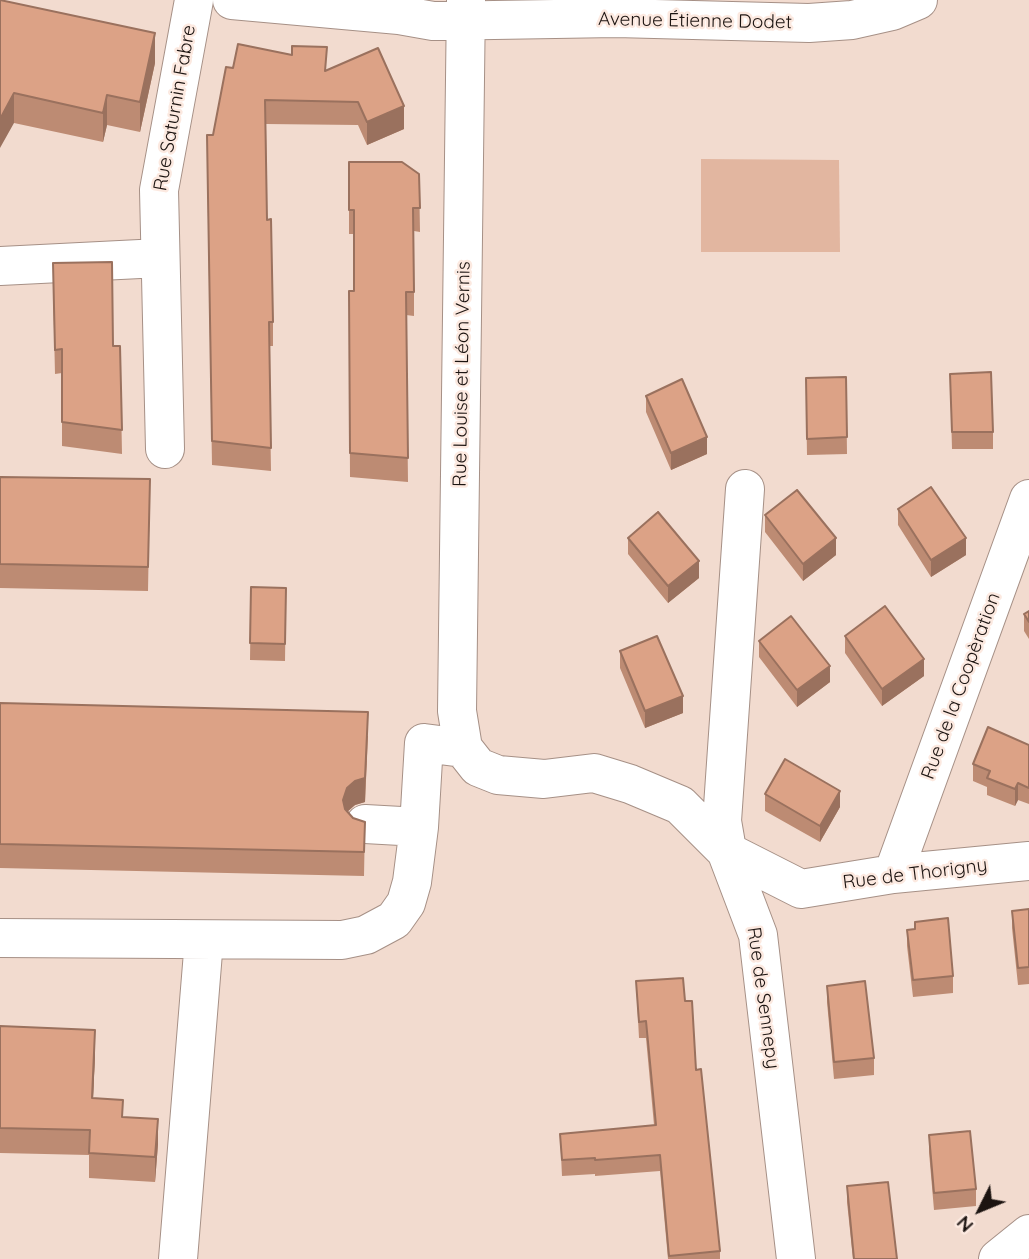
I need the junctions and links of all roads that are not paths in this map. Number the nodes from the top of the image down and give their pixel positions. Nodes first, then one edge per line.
1 (194, 0) edge
2 (232, 0) edge
3 (919, 0) edge
4 (402, 7) edge
5 (617, 9) edge
6 (467, 11) edge
7 (160, 258) junction
8 (0, 266) edge
9 (165, 449) dead end
10 (745, 489) dead end
11 (1029, 499) edge
12 (463, 748) junction
13 (365, 835) edge
14 (417, 838) junction
15 (726, 851) junction
16 (1029, 861) edge
17 (893, 874) junction
18 (801, 889) junction
19 (758, 935) junction
20 (0, 938) edge
21 (204, 940) junction
22 (1029, 1234) edge
23 (178, 1259) edge
24 (796, 1259) edge
25 (998, 1259) edge

1 - 7 street, Rue Saturnin Fabre
2 - 4 street, Avenue Étienne Dodet
3 - 5 street, Avenue Étienne Dodet
4 - 6 street, Avenue Étienne Dodet
5 - 6 street, Avenue Étienne Dodet
6 - 12 street, Rue Louise et Léon Vernis
7 - 8 street
7 - 9 street, Rue Saturnin Fabre
10 - 15 street, Rue de Sennepy
11 - 17 street, Rue de la Coopèration
12 - 14 street
12 - 15 street
13 - 14 street
14 - 21 street
15 - 18 street
15 - 19 street, Rue de Sennepy
16 - 17 street, Rue de Thorigny
17 - 18 street, Rue de Thorigny
18 - 19 street
19 - 24 street, Rue de Sennepy
20 - 21 street
21 - 23 street
22 - 25 street

